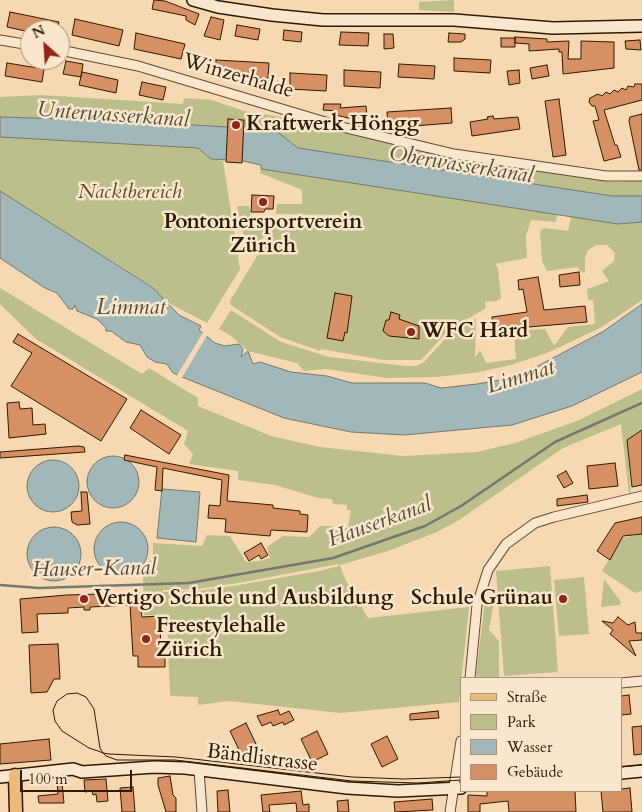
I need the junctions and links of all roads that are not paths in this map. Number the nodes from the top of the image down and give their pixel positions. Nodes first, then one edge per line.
1 (193, 0) edge
2 (642, 26) edge
3 (0, 40) edge
4 (20, 43) edge
5 (70, 52) edge
6 (642, 176) edge
7 (642, 496) edge
8 (470, 677) edge
9 (642, 681) edge
10 (622, 683) edge
11 (460, 751) edge
12 (199, 770) junction
13 (642, 772) edge
14 (622, 774) edge
15 (15, 775) junction
16 (0, 777) edge
17 (456, 785) edge
18 (16, 812) edge
19 (202, 812) edge
20 (450, 812) edge

1 - 2 street
3 - 4 street
5 - 6 street, Winzerhalde
7 - 8 street
9 - 10 street
11 - 17 street
12 - 15 street, Bändlistrasse
12 - 17 street, Bändlistrasse
12 - 19 street
13 - 14 street
15 - 16 street, Bändlistrasse
15 - 18 main road
17 - 20 street

